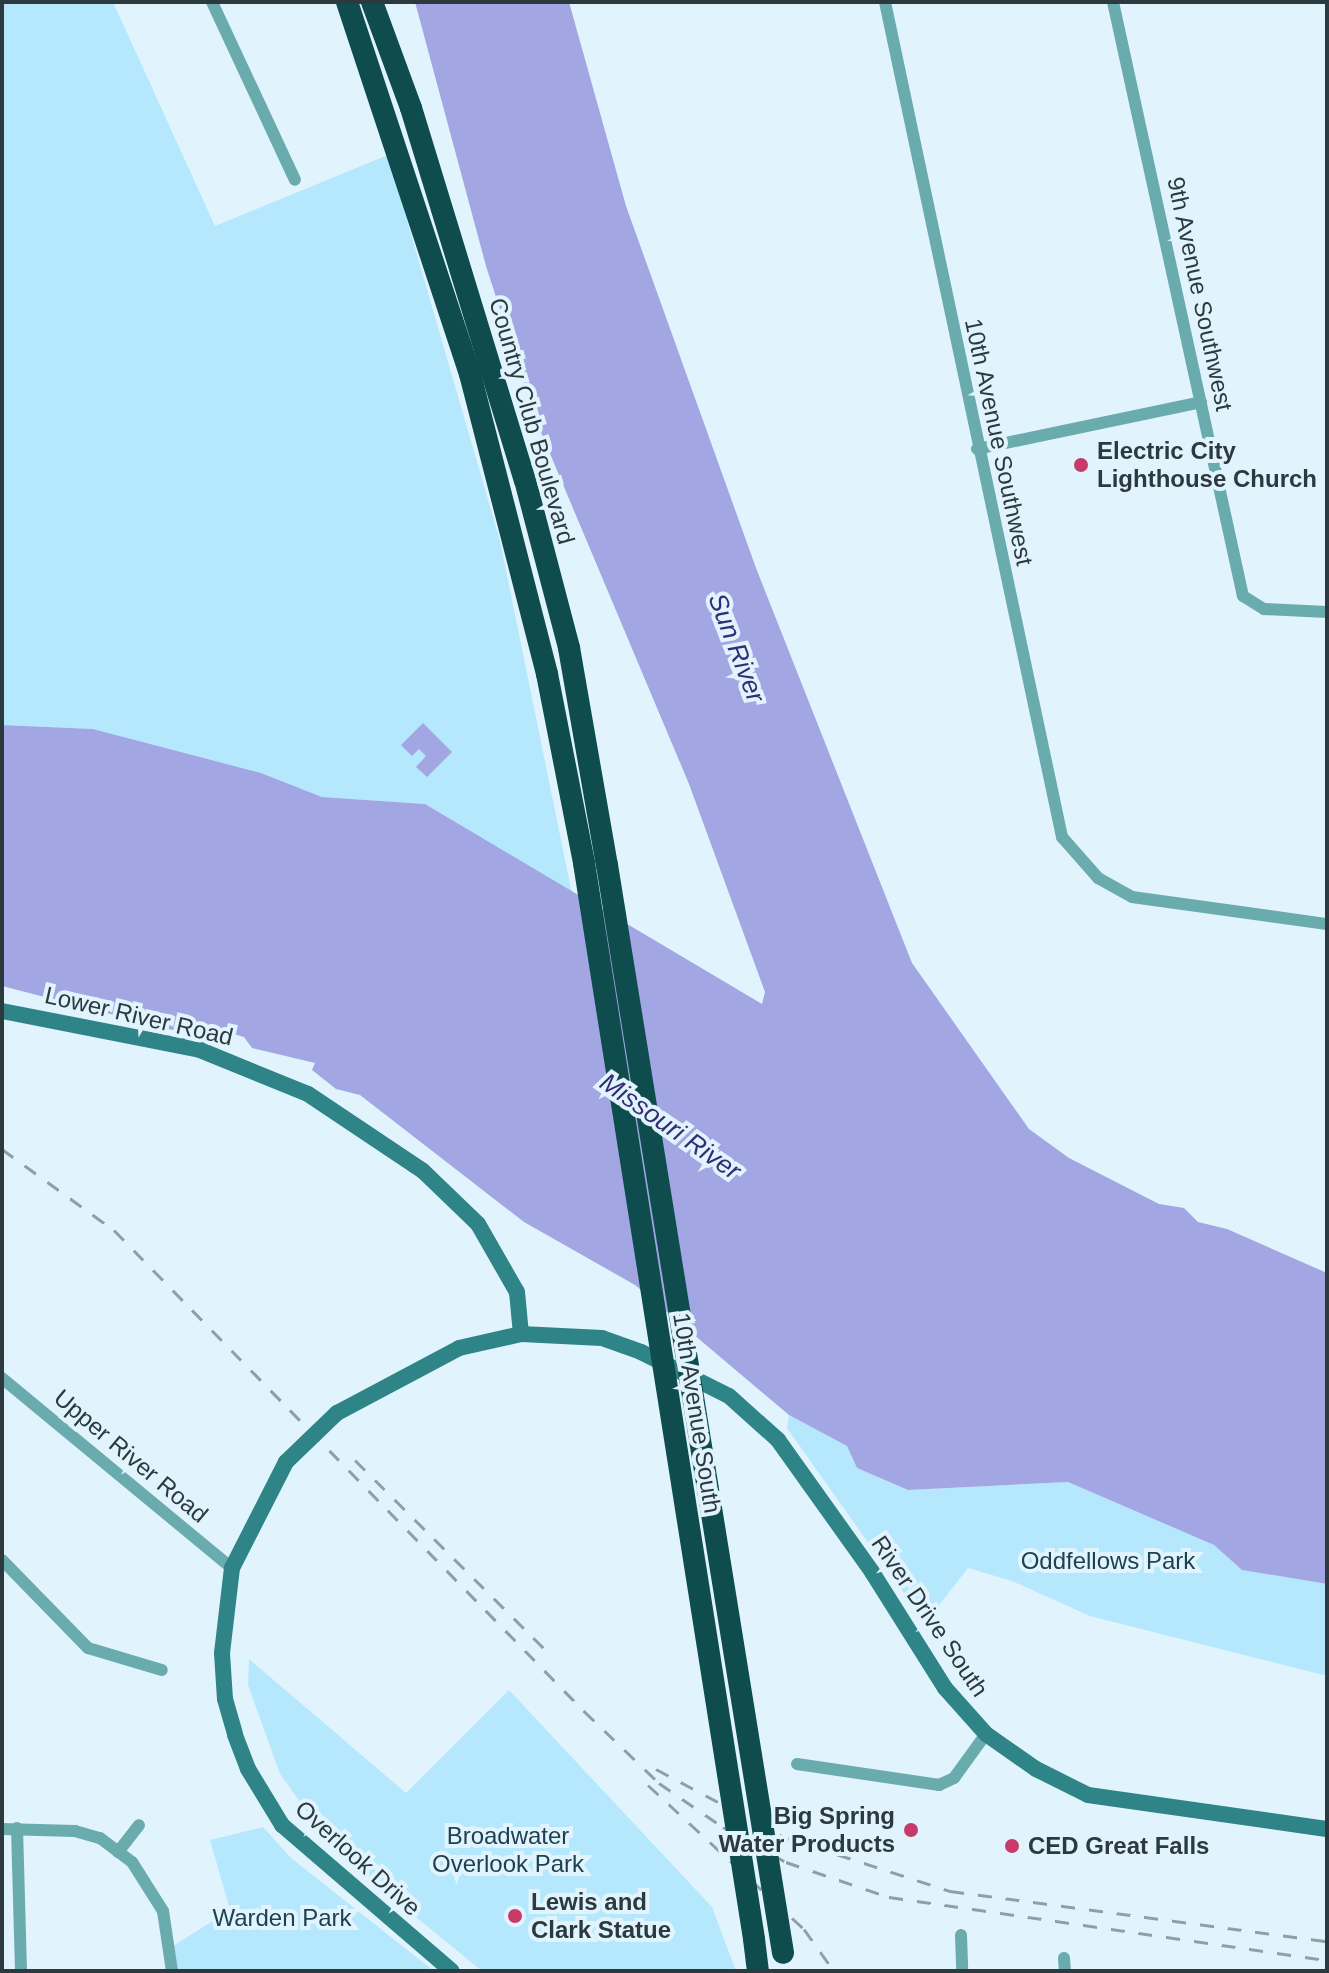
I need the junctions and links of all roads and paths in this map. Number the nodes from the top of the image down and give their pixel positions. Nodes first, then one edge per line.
1 (212, 2) edge
2 (347, 2) edge
3 (372, 2) edge
4 (885, 2) edge
5 (1113, 2) edge
6 (295, 180) dead end
7 (1201, 402) junction
8 (977, 449) junction
9 (1327, 612) edge
10 (584, 863) joint
11 (607, 865) joint
12 (1327, 924) edge
13 (2, 1011) edge
14 (521, 1334) junction
15 (2, 1378) edge
16 (729, 1396) joint
17 (2, 1560) edge
18 (232, 1568) junction
19 (162, 1670) dead end
20 (986, 1734) junction
21 (797, 1764) dead end
22 (139, 1825) dead end
23 (17, 1828) junction
24 (2, 1829) edge
25 (1327, 1829) edge
26 (118, 1852) junction
27 (961, 1935) dead end
28 (784, 1962) edge
29 (21, 1971) edge
30 (172, 1971) edge
31 (452, 1971) edge
32 (758, 1971) edge
33 (962, 1971) edge

1 - 6 street
2 - 10 highway, Country Club Boulevard
3 - 11 highway, Country Club Boulevard
4 - 8 street, 10th Avenue Southwest
5 - 7 street, 9th Avenue Southwest
7 - 8 street
7 - 9 street, 9th Avenue Southwest
8 - 12 street, 10th Avenue Southwest
10 - 32 highway, 10th Avenue South, bridge
11 - 28 highway, 10th Avenue South, bridge
13 - 14 main road, Lower River Road
14 - 16 main road, Overlook Drive
14 - 18 main road, Overlook Drive, bridge
15 - 18 street, Upper River Road
16 - 20 main road, River Drive South
17 - 19 street
18 - 31 main road, Overlook Drive
20 - 21 street
20 - 25 main road, River Drive South
22 - 26 street
23 - 24 street
23 - 26 street
23 - 29 street
26 - 30 street
27 - 33 street

